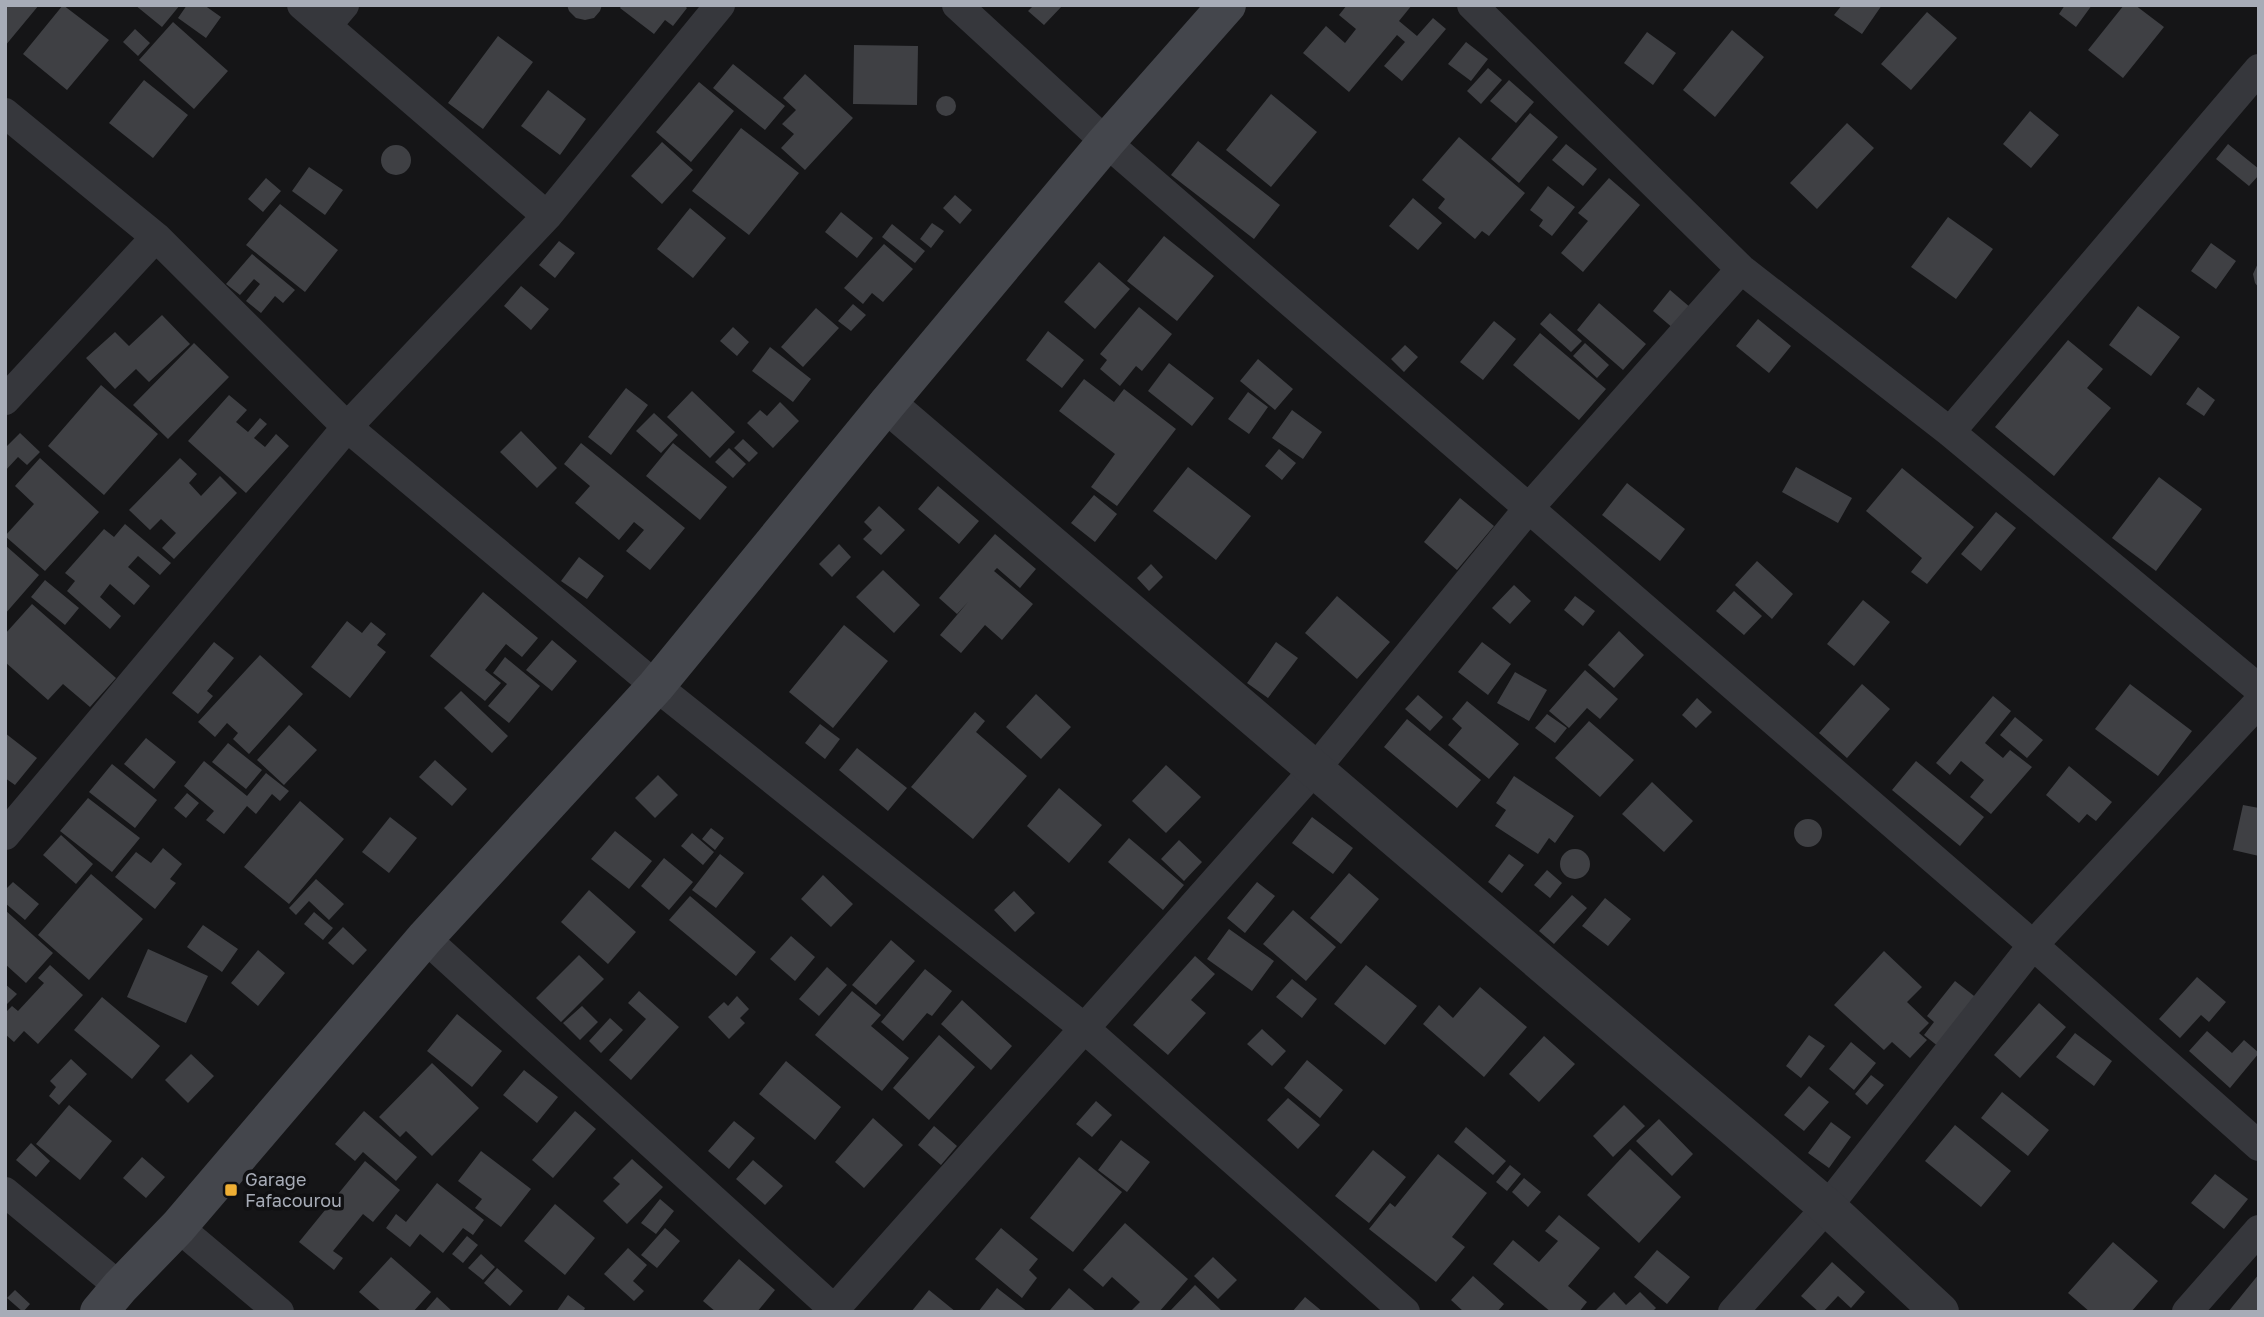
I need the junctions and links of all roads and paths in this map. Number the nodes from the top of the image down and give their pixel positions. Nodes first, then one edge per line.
1 (302, 5) edge
2 (720, 5) edge
3 (957, 5) edge
4 (1227, 5) edge
5 (1472, 5) edge
6 (335, 15) edge
7 (2259, 69) edge
8 (5, 113) edge
9 (1106, 142) junction
10 (547, 216) junction
11 (156, 237) junction
12 (1741, 269) junction
13 (5, 400) edge
14 (887, 404) junction
15 (347, 427) junction
16 (1950, 432) junction
17 (1528, 509) junction
18 (656, 686) junction
19 (2259, 688) edge
20 (2259, 702) edge
21 (1315, 769) junction
22 (5, 835) edge
23 (425, 938) junction
24 (2033, 945) junction
25 (1084, 1028) junction
26 (2259, 1146) edge
27 (5, 1192) edge
28 (1827, 1207) junction
29 (178, 1227) junction
30 (2259, 1230) edge
31 (109, 1299) edge
32 (834, 1311) edge
33 (279, 1312) edge
34 (1405, 1312) edge
35 (1733, 1312) edge
36 (1940, 1312) edge
37 (2187, 1312) edge

1 - 6 street
2 - 10 street
3 - 9 street
4 - 9 main road
5 - 12 street
6 - 10 street
7 - 16 street
8 - 11 street
9 - 14 main road
9 - 17 street
10 - 15 street
11 - 13 street
11 - 15 street
12 - 16 street
12 - 17 street
14 - 18 main road
14 - 21 street
15 - 18 street
15 - 22 street
16 - 19 street
17 - 21 street
17 - 24 street
18 - 23 main road
18 - 25 street
20 - 24 street
21 - 25 street
21 - 28 street
23 - 29 main road
23 - 32 street
24 - 26 street
24 - 28 street
25 - 32 street
25 - 34 street
27 - 31 street
28 - 35 street
28 - 36 street
29 - 31 main road
29 - 33 street
30 - 37 street

